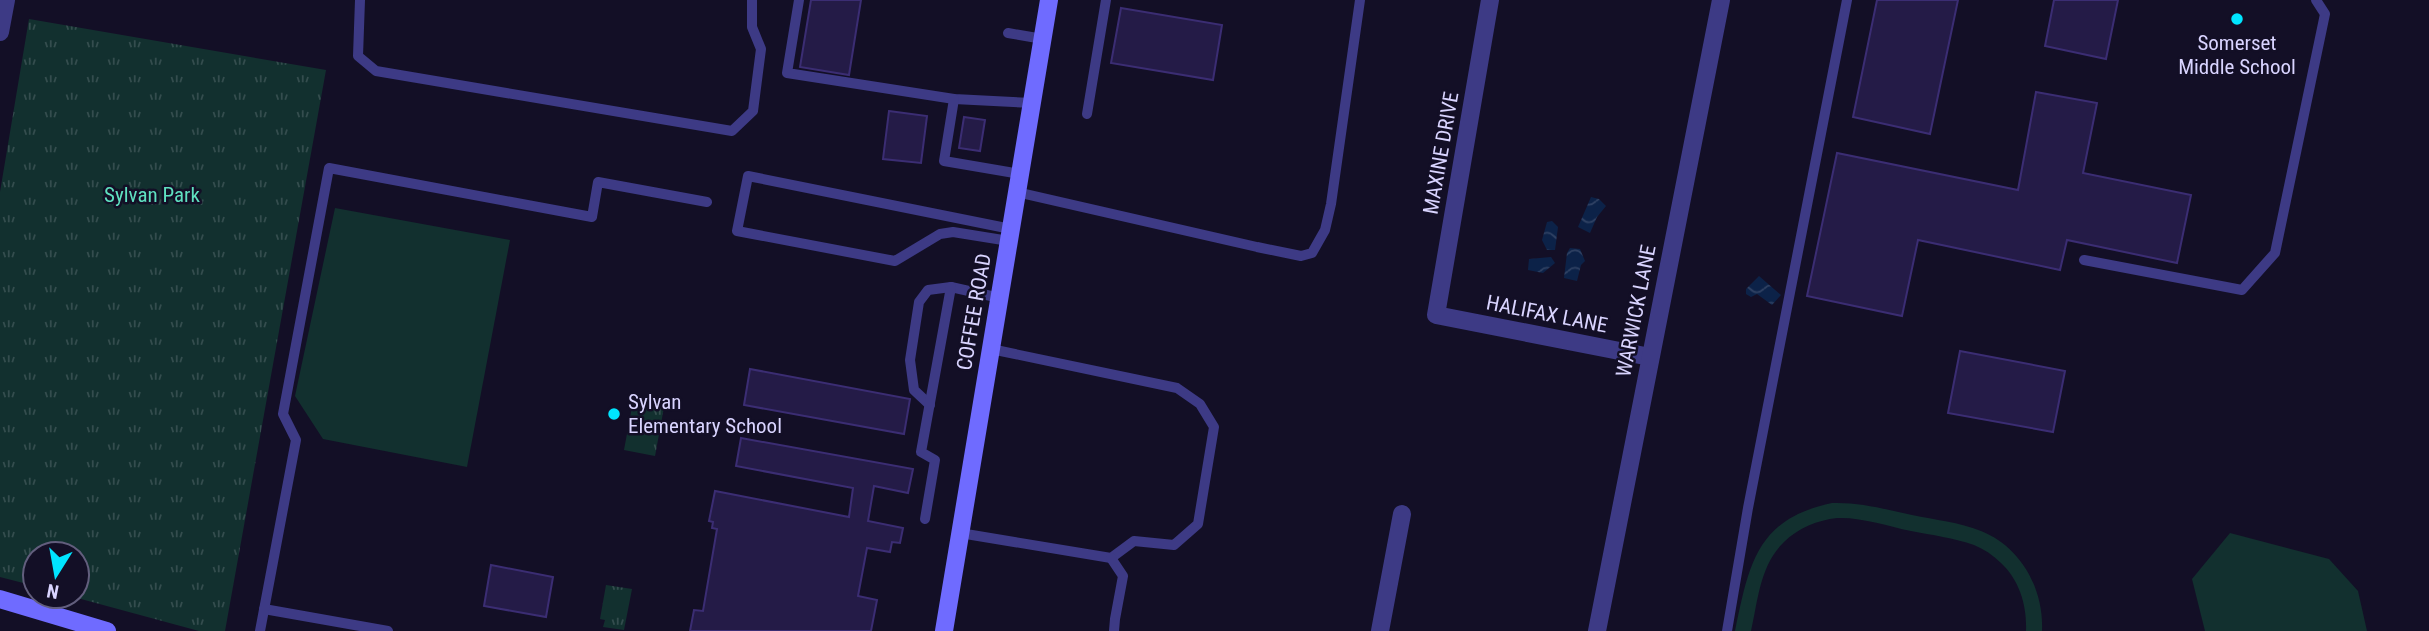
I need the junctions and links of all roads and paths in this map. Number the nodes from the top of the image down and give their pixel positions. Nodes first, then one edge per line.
1 (6, 0) edge
2 (360, 0) edge
3 (752, 0) edge
4 (799, 0) edge
5 (1106, 0) edge
6 (1360, 0) edge
7 (1490, 0) edge
8 (1721, 0) edge
9 (1847, 0) edge
10 (2316, 0) edge
11 (1046, 1) edge
12 (0, 32) edge
13 (1008, 33) dead end
14 (1043, 39) junction
15 (954, 99) junction
16 (1032, 103) junction
17 (1087, 114) dead end
18 (1020, 174) junction
19 (1017, 192) junction
20 (707, 202) dead end
21 (1010, 235) junction
22 (2084, 260) dead end
23 (951, 287) junction
24 (1000, 298) junction
25 (1436, 315) joint
26 (991, 349) junction
27 (1650, 358) junction
28 (930, 405) junction
29 (1402, 514) dead end
30 (925, 519) dead end
31 (960, 533) junction
32 (1111, 558) junction
33 (0, 599) edge
34 (264, 609) junction
35 (107, 631) edge
36 (260, 631) edge
37 (388, 631) edge
38 (944, 631) edge
39 (1114, 631) edge
40 (1380, 631) edge
41 (1597, 631) edge
42 (1727, 631) edge

1 - 12 street
2 - 3 lane
4 - 15 lane
5 - 17 lane
6 - 19 lane
7 - 25 street, MAXINE DRIVE
8 - 27 street, WARWICK LANE
9 - 42 lane
10 - 22 lane
11 - 14 main road, COFFEE ROAD
13 - 14 lane
14 - 16 main road, COFFEE ROAD
15 - 16 lane
15 - 18 lane
16 - 18 main road, COFFEE ROAD
18 - 19 main road, COFFEE ROAD
19 - 21 main road, COFFEE ROAD
20 - 34 lane
21 - 21 lane
21 - 24 main road, COFFEE ROAD
23 - 24 lane
23 - 28 lane
23 - 28 lane
24 - 26 main road, COFFEE ROAD
25 - 27 street, HALIFAX LANE
26 - 31 main road, COFFEE ROAD
26 - 32 lane
27 - 41 street, WARWICK LANE
28 - 30 lane
29 - 40 street
31 - 32 lane
31 - 38 main road, COFFEE ROAD
32 - 39 lane
33 - 35 main road
34 - 36 lane
34 - 37 lane

